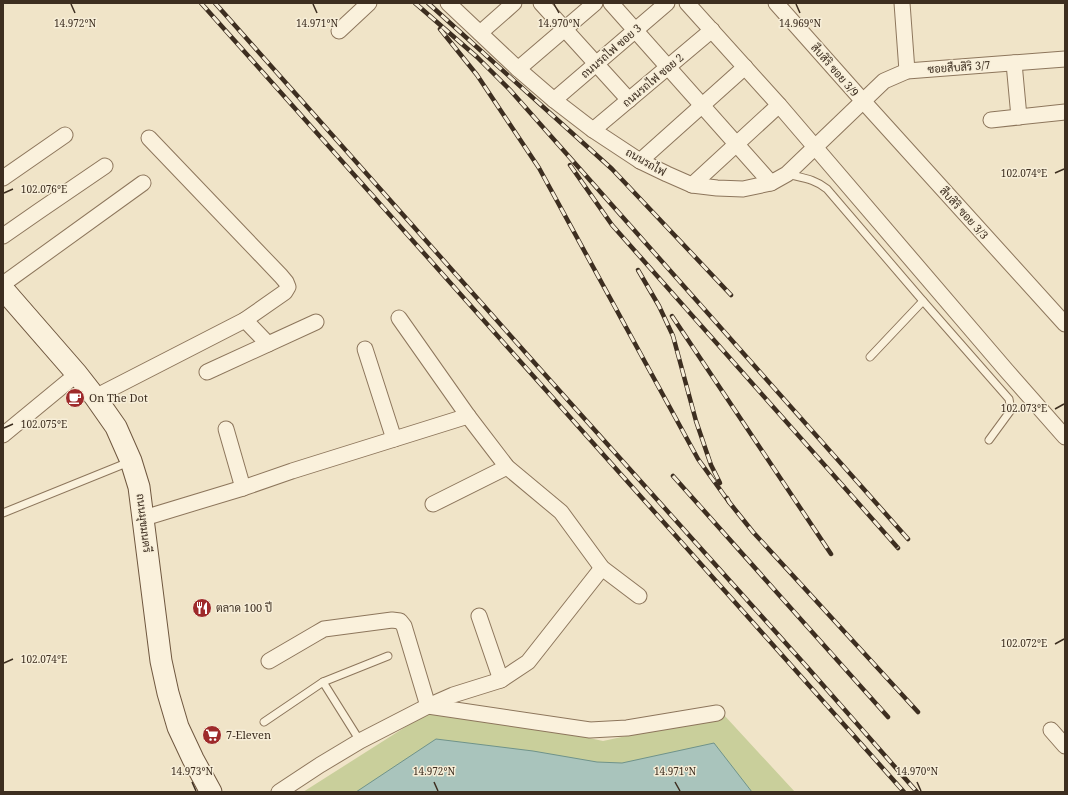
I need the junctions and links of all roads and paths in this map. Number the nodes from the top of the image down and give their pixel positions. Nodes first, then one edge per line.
1 (369, 3) edge
2 (448, 3) edge
3 (514, 3) edge
4 (541, 3) edge
5 (595, 3) edge
6 (611, 3) edge
7 (667, 3) edge
8 (687, 3) edge
9 (777, 3) edge
10 (902, 3) edge
11 (565, 28) junction
12 (635, 30) junction
13 (712, 30) junction
14 (339, 31) dead end
15 (480, 33) junction
16 (1065, 59) edge
17 (1014, 63) junction
18 (596, 64) junction
19 (668, 67) junction
20 (745, 67) junction
21 (518, 69) junction
22 (907, 71) junction
23 (554, 100) junction
24 (629, 100) junction
25 (863, 101) junction
26 (702, 105) junction
27 (779, 105) junction
28 (1065, 112) edge
29 (1020, 117) junction
30 (991, 120) dead end
31 (593, 130) junction
32 (65, 135) dead end
33 (148, 138) dead end
34 (736, 144) junction
35 (815, 148) junction
36 (640, 160) junction
37 (105, 166) dead end
38 (787, 174) junction
39 (3, 178) edge
40 (143, 183) dead end
41 (771, 183) junction
42 (692, 185) junction
43 (3, 236) edge
44 (3, 284) edge
45 (3, 289) edge
46 (923, 301) junction
47 (398, 318) dead end
48 (245, 320) junction
49 (316, 322) dead end
50 (1065, 324) edge
51 (268, 344) junction
52 (365, 349) dead end
53 (870, 357) dead end
54 (207, 372) dead end
55 (77, 374) junction
56 (96, 397) junction
57 (468, 416) junction
58 (226, 429) dead end
59 (3, 435) edge
60 (1065, 437) edge
61 (394, 439) junction
62 (989, 440) dead end
63 (131, 461) junction
64 (508, 467) junction
65 (243, 488) junction
66 (433, 504) dead end
67 (3, 513) edge
68 (144, 518) junction
69 (602, 568) junction
70 (639, 596) dead end
71 (479, 616) dead end
72 (388, 656) dead end
73 (269, 661) dead end
74 (501, 680) junction
75 (323, 682) junction
76 (428, 706) junction
77 (717, 713) dead end
78 (264, 722) dead end
79 (1052, 730) dead end
80 (360, 741) junction
81 (1065, 746) edge
82 (211, 792) edge
83 (279, 792) edge

1 - 14 street
2 - 15 street, ถนนรถไฟ
3 - 15 street
4 - 11 street
5 - 11 street
6 - 12 street
7 - 12 street, ถนนรถไฟ ซอย 3
8 - 13 street
9 - 25 street, สืบสิริ ซอย 3/9
10 - 22 street
11 - 18 street
11 - 21 street
12 - 18 street, ถนนรถไฟ ซอย 3
12 - 19 street
13 - 19 street, ถนนรถไฟ ซอย 2
13 - 20 street
15 - 21 street, ถนนรถไฟ
16 - 17 street, ซอยสืบสิริ 3/7
17 - 22 street, ซอยสืบสิริ 3/7
17 - 29 street
18 - 23 street, ถนนรถไฟ ซอย 3
18 - 24 street
19 - 24 street, ถนนรถไฟ ซอย 2
19 - 26 street
20 - 26 street
20 - 27 street
21 - 23 street, ถนนรถไฟ
22 - 25 street, ซอยสืบสิริ 3/7
23 - 31 street, ถนนรถไฟ
24 - 31 street, ถนนรถไฟ ซอย 2
25 - 35 street, ถนนรถไฟ
25 - 50 street, สืบสิริ ซอย 3/3
26 - 34 street
26 - 36 street
27 - 34 street
27 - 35 street
28 - 29 street
29 - 30 street
31 - 36 street, ถนนรถไฟ
32 - 39 street
33 - 48 street
34 - 41 street
34 - 42 street
35 - 38 street, ถนนรถไฟ
35 - 60 street
36 - 42 street, ถนนรถไฟ
37 - 43 street
38 - 41 street, ถนนรถไฟ
38 - 46 lane
40 - 44 street
41 - 42 street, ถนนรถไฟ
45 - 55 main road, ถนนมุขมนตรี
46 - 53 lane
46 - 62 lane
47 - 57 street
48 - 51 street
48 - 56 street
49 - 51 street
51 - 54 street
52 - 61 street
55 - 56 main road, ถนนมุขมนตรี
55 - 59 street
56 - 63 main road, ถนนมุขมนตรี
57 - 61 street
57 - 64 street
58 - 65 street
61 - 65 street
63 - 67 lane
63 - 68 main road, ถนนมุขมนตรี
64 - 66 street
64 - 69 street
65 - 68 street
68 - 82 main road, ถนนมุขมนตรี
69 - 70 street
69 - 74 street
71 - 74 street
72 - 75 lane
73 - 76 street
74 - 76 street
75 - 78 lane
75 - 80 lane
76 - 77 street
76 - 80 street
79 - 81 street
80 - 83 street

